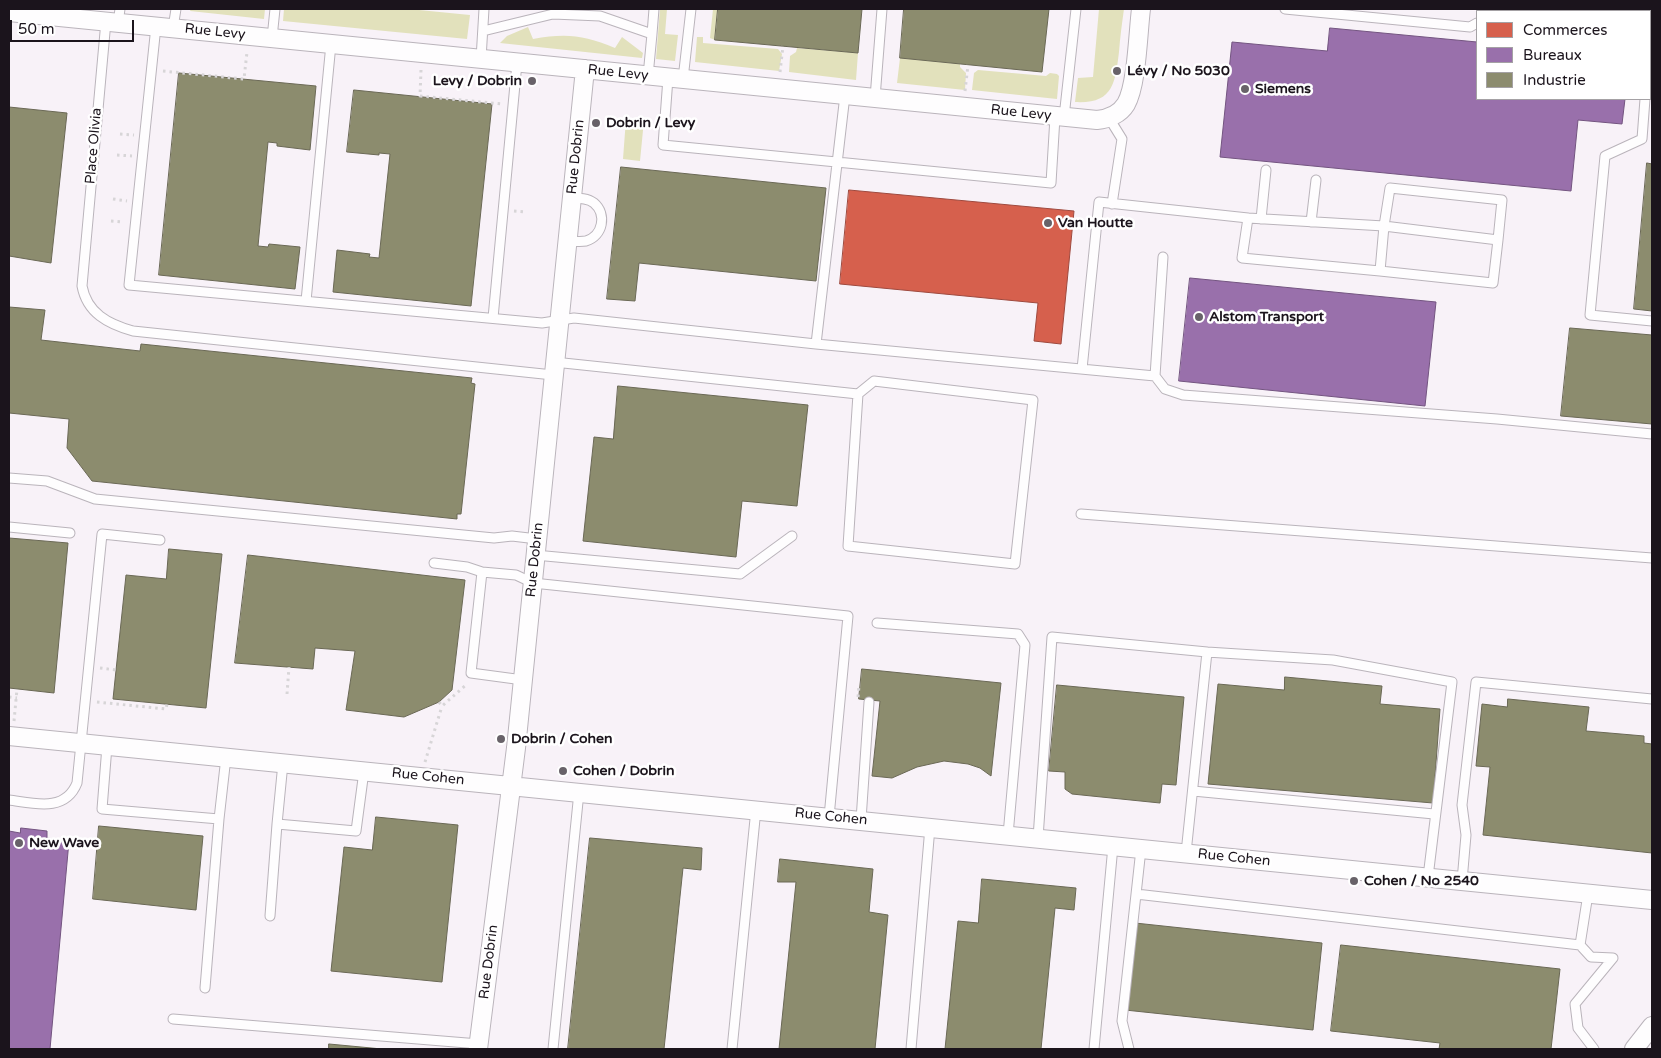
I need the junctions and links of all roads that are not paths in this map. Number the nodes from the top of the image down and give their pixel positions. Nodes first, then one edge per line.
1 (176, 9) edge
2 (275, 9) edge
3 (484, 9) edge
4 (654, 9) edge
5 (690, 9) edge
6 (882, 9) edge
7 (1076, 9) edge
8 (1141, 9) edge
9 (1285, 9) edge
10 (9, 12) edge
11 (115, 18) edge
12 (1476, 24) edge
13 (165, 27) junction
14 (483, 32) junction
15 (652, 34) junction
16 (272, 38) junction
17 (331, 44) junction
18 (481, 59) junction
19 (517, 63) junction
20 (585, 69) junction
21 (648, 76) junction
22 (675, 78) junction
23 (845, 95) junction
24 (875, 98) junction
25 (1646, 100) edge
26 (1060, 117) junction
27 (1109, 118) junction
28 (837, 161) junction
29 (1266, 170) dead end
30 (1316, 180) dead end
31 (571, 198) junction
32 (1112, 204) junction
33 (1248, 218) junction
34 (1261, 218) junction
35 (1311, 222) junction
36 (1384, 226) junction
37 (1498, 240) junction
38 (567, 241) junction
39 (1163, 258) dead end
40 (1380, 270) junction
41 (306, 301) junction
42 (493, 318) junction
43 (558, 321) junction
44 (1652, 321) edge
45 (816, 344) junction
46 (553, 368) junction
47 (1082, 369) junction
48 (1156, 376) junction
49 (858, 394) junction
50 (1652, 434) edge
51 (9, 478) edge
52 (1081, 514) dead end
53 (9, 527) edge
54 (70, 533) dead end
55 (792, 536) dead end
56 (160, 540) dead end
57 (536, 547) junction
58 (1652, 558) edge
59 (434, 563) dead end
60 (482, 572) junction
61 (532, 583) junction
62 (877, 623) dead end
63 (1207, 652) junction
64 (523, 680) junction
65 (1652, 699) edge
66 (869, 702) dead end
67 (9, 736) edge
68 (82, 743) junction
69 (107, 746) junction
70 (226, 757) junction
71 (283, 763) junction
72 (364, 771) junction
73 (511, 785) junction
74 (1193, 791) junction
75 (580, 792) junction
76 (9, 800) edge
77 (756, 810) junction
78 (1434, 814) junction
79 (829, 817) junction
80 (219, 820) junction
81 (861, 820) junction
82 (277, 824) junction
83 (930, 827) junction
84 (1008, 835) junction
85 (1038, 838) junction
86 (1113, 846) junction
87 (1141, 849) junction
88 (1186, 853) junction
89 (1428, 877) junction
90 (1462, 881) junction
91 (1136, 894) junction
92 (1588, 894) junction
93 (1652, 900) edge
94 (270, 916) dead end
95 (1580, 945) junction
96 (205, 988) dead end
97 (173, 1019) dead end
98 (1652, 1026) edge
99 (409, 1038) junction
100 (478, 1047) edge
101 (408, 1049) edge
102 (553, 1049) edge
103 (732, 1049) edge
104 (911, 1049) edge
105 (1094, 1049) edge
106 (1129, 1049) edge
107 (1594, 1049) edge
108 (1634, 1049) edge

1 - 13 lane
2 - 16 lane
3 - 14 lane
4 - 15 lane
5 - 22 lane
6 - 24 lane
7 - 26 lane
8 - 27 street
9 - 12 lane
10 - 11 street, Rue Levy
11 - 13 street, Rue Levy
11 - 46 lane, Place Olivia
13 - 16 street, Rue Levy
13 - 41 lane
14 - 15 lane
14 - 18 lane
15 - 21 lane
16 - 17 street, Rue Levy
17 - 18 street, Rue Levy
17 - 41 lane
18 - 19 street, Rue Levy
19 - 20 street, Rue Levy
19 - 42 lane
20 - 21 street, Rue Levy
20 - 31 street, Rue Dobrin
21 - 22 street, Rue Levy
22 - 23 street, Rue Levy
22 - 28 lane
23 - 24 street, Rue Levy
23 - 28 lane
24 - 26 street, Rue Levy
25 - 44 lane
26 - 27 street, Rue Levy
26 - 28 lane
27 - 32 lane
28 - 45 lane
29 - 34 lane
30 - 35 lane
31 - 38 street, Rue Dobrin
31 - 38 lane
32 - 33 lane
32 - 47 lane
33 - 34 lane
33 - 40 lane
34 - 35 lane
35 - 36 lane
36 - 37 lane
36 - 37 lane
36 - 40 lane
37 - 40 lane
38 - 43 street, Rue Dobrin
39 - 48 lane
41 - 42 lane
42 - 43 lane
43 - 45 lane
43 - 46 street, Rue Dobrin
45 - 47 lane
46 - 49 lane, Place Olivia
46 - 57 street, Rue Dobrin
47 - 48 lane
48 - 50 lane
49 - 49 lane
51 - 57 lane
52 - 58 lane
53 - 54 lane
55 - 57 lane
56 - 68 lane
57 - 61 street, Rue Dobrin
59 - 60 lane
60 - 61 lane
60 - 64 lane
61 - 64 street, Rue Dobrin
61 - 79 lane
62 - 84 lane
63 - 74 lane
63 - 78 lane
63 - 85 lane
64 - 73 street, Rue Dobrin
65 - 90 lane
66 - 81 lane
67 - 68 street, Rue Cohen
68 - 69 street, Rue Cohen
68 - 76 lane
69 - 70 street, Rue Cohen
69 - 80 lane
70 - 71 street, Rue Cohen
70 - 80 lane
71 - 72 street, Rue Cohen
71 - 82 lane
72 - 73 street, Rue Cohen
72 - 82 lane
73 - 75 street, Rue Cohen
73 - 100 street, Rue Dobrin
74 - 78 lane
74 - 88 lane
75 - 77 street, Rue Cohen
75 - 102 lane
77 - 79 street, Rue Cohen
77 - 103 lane
78 - 89 lane
79 - 81 street, Rue Cohen
80 - 96 lane
81 - 83 street, Rue Cohen
82 - 94 lane
83 - 84 street, Rue Cohen
83 - 104 lane
84 - 85 street, Rue Cohen
85 - 86 street, Rue Cohen
86 - 87 street, Rue Cohen
86 - 105 lane
87 - 88 street, Rue Cohen
87 - 91 lane
88 - 89 street, Rue Cohen
89 - 90 street, Rue Cohen
90 - 92 street, Rue Cohen
91 - 95 lane
91 - 106 lane
92 - 93 street, Rue Cohen
92 - 95 lane
95 - 107 lane
97 - 99 lane
98 - 108 street
99 - 100 lane
99 - 101 lane

